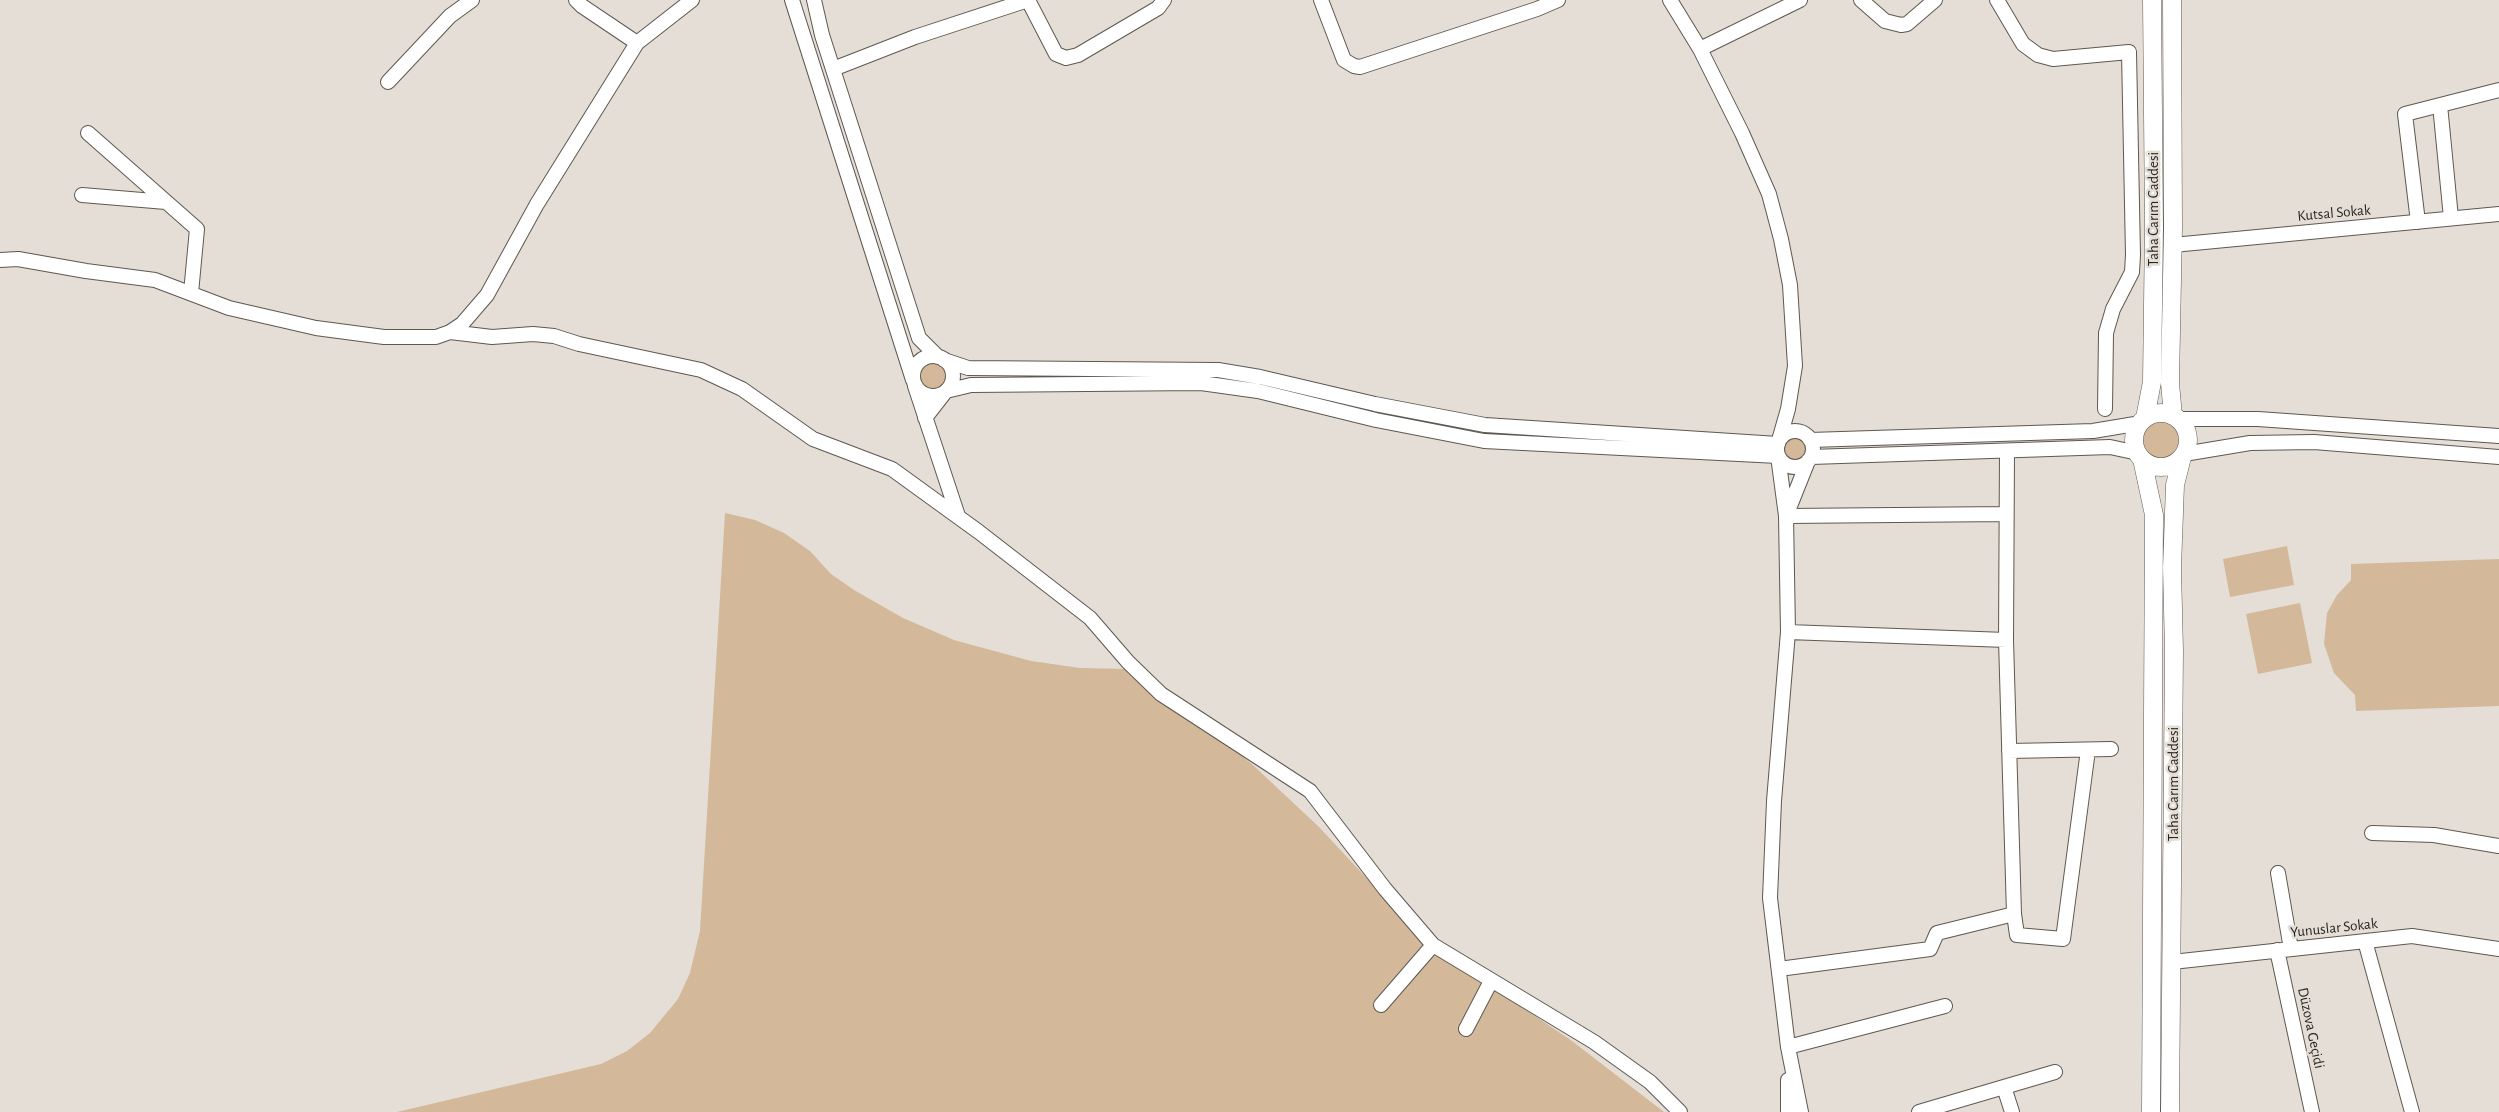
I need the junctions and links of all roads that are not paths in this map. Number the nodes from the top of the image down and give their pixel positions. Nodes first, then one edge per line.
1 (472, 0) edge
2 (576, 0) edge
3 (692, 0) edge
4 (792, 0) edge
5 (814, 0) edge
6 (1028, 0) edge
7 (1164, 0) edge
8 (1321, 0) edge
9 (1558, 0) edge
10 (1670, 0) edge
11 (1800, 0) edge
12 (1861, 0) edge
13 (1936, 0) edge
14 (1997, 0) edge
15 (2152, 0) edge
16 (2172, 0) edge
17 (1536, 5) edge
18 (637, 43) junction
19 (1700, 49) junction
20 (833, 69) junction
21 (388, 82) dead end
22 (2499, 90) edge
23 (2440, 105) junction
24 (88, 133) dead end
25 (82, 195) dead end
26 (166, 202) junction
27 (2499, 214) edge
28 (2451, 218) junction
29 (2418, 222) junction
30 (2173, 245) junction
31 (0, 260) edge
32 (192, 294) junction
33 (450, 332) junction
34 (942, 359) junction
35 (914, 383) junction
36 (946, 392) junction
37 (1788, 409) junction
38 (2105, 409) dead end
39 (2176, 417) junction
40 (925, 418) junction
41 (2143, 420) junction
42 (2499, 436) edge
43 (1808, 437) junction
44 (1778, 450) junction
45 (2007, 451) junction
46 (2140, 456) junction
47 (2183, 456) junction
48 (2499, 457) edge
49 (1809, 459) junction
50 (2006, 514) junction
51 (958, 516) junction
52 (1786, 516) junction
53 (1788, 632) junction
54 (2006, 640) junction
55 (2088, 750) junction
56 (2111, 750) dead end
57 (2009, 751) junction
58 (2372, 833) dead end
59 (2499, 846) edge
60 (2278, 873) dead end
61 (2014, 914) junction
62 (2365, 941) junction
63 (1432, 945) junction
64 (2284, 950) junction
65 (2499, 950) edge
66 (2172, 962) junction
67 (1779, 968) junction
68 (1492, 981) junction
69 (1381, 1005) dead end
70 (1944, 1006) dead end
71 (1466, 1030) dead end
72 (1788, 1047) junction
73 (2055, 1072) dead end
74 (2004, 1087) junction
75 (1680, 1112) edge
76 (1788, 1112) edge
77 (1801, 1112) edge
78 (1919, 1112) edge
79 (2012, 1112) edge
80 (2151, 1112) edge
81 (2170, 1112) edge
82 (2312, 1112) edge
83 (2412, 1112) edge

1 - 21 street
2 - 18 street
3 - 18 street
4 - 35 street
5 - 20 street
6 - 7 street
6 - 20 street
8 - 17 street
9 - 17 street
10 - 19 street
11 - 19 street
12 - 13 street
14 - 38 street
15 - 41 main road, Taha Carım Caddesi
16 - 30 main road, Taha Carım Caddesi
18 - 33 street
19 - 37 street
20 - 34 street
22 - 23 street
23 - 28 street
23 - 29 street
24 - 26 street
25 - 26 street
26 - 32 street
27 - 28 street, Kutsal Sokak
28 - 29 street, Kutsal Sokak
29 - 30 street, Kutsal Sokak
30 - 39 main road, Taha Carım Caddesi
31 - 32 street
32 - 33 street
33 - 51 street
34 - 35 street
34 - 36 street
34 - 44 street
35 - 36 street
35 - 40 street
36 - 40 street
36 - 44 street
37 - 43 street
37 - 44 street
39 - 41 main road
39 - 42 street
39 - 47 main road
40 - 51 street
41 - 43 street
41 - 46 main road
43 - 44 street
43 - 49 street
44 - 49 street
44 - 52 street
45 - 46 street
45 - 49 street
45 - 50 street
46 - 47 main road
46 - 80 main road, Taha Carım Caddesi
47 - 48 street
47 - 66 main road, Taha Carım Caddesi
49 - 52 street
50 - 52 street
50 - 54 street
51 - 63 street
52 - 53 street
53 - 54 street
53 - 67 street
54 - 57 street
55 - 56 street
55 - 57 street
55 - 61 street
57 - 61 street
58 - 59 street
60 - 64 street, Düzova Geçidi
61 - 67 street
62 - 64 street, Yunuslar Sokak
62 - 65 street, Yunuslar Sokak
62 - 83 street
63 - 68 street
63 - 69 street
64 - 66 street, Yunuslar Sokak
64 - 82 street, Düzova Geçidi
66 - 81 main road, Taha Carım Caddesi
67 - 72 street
68 - 71 street
68 - 75 street
70 - 72 street
72 - 76 street
72 - 77 street
73 - 74 street
74 - 78 street
74 - 79 street

